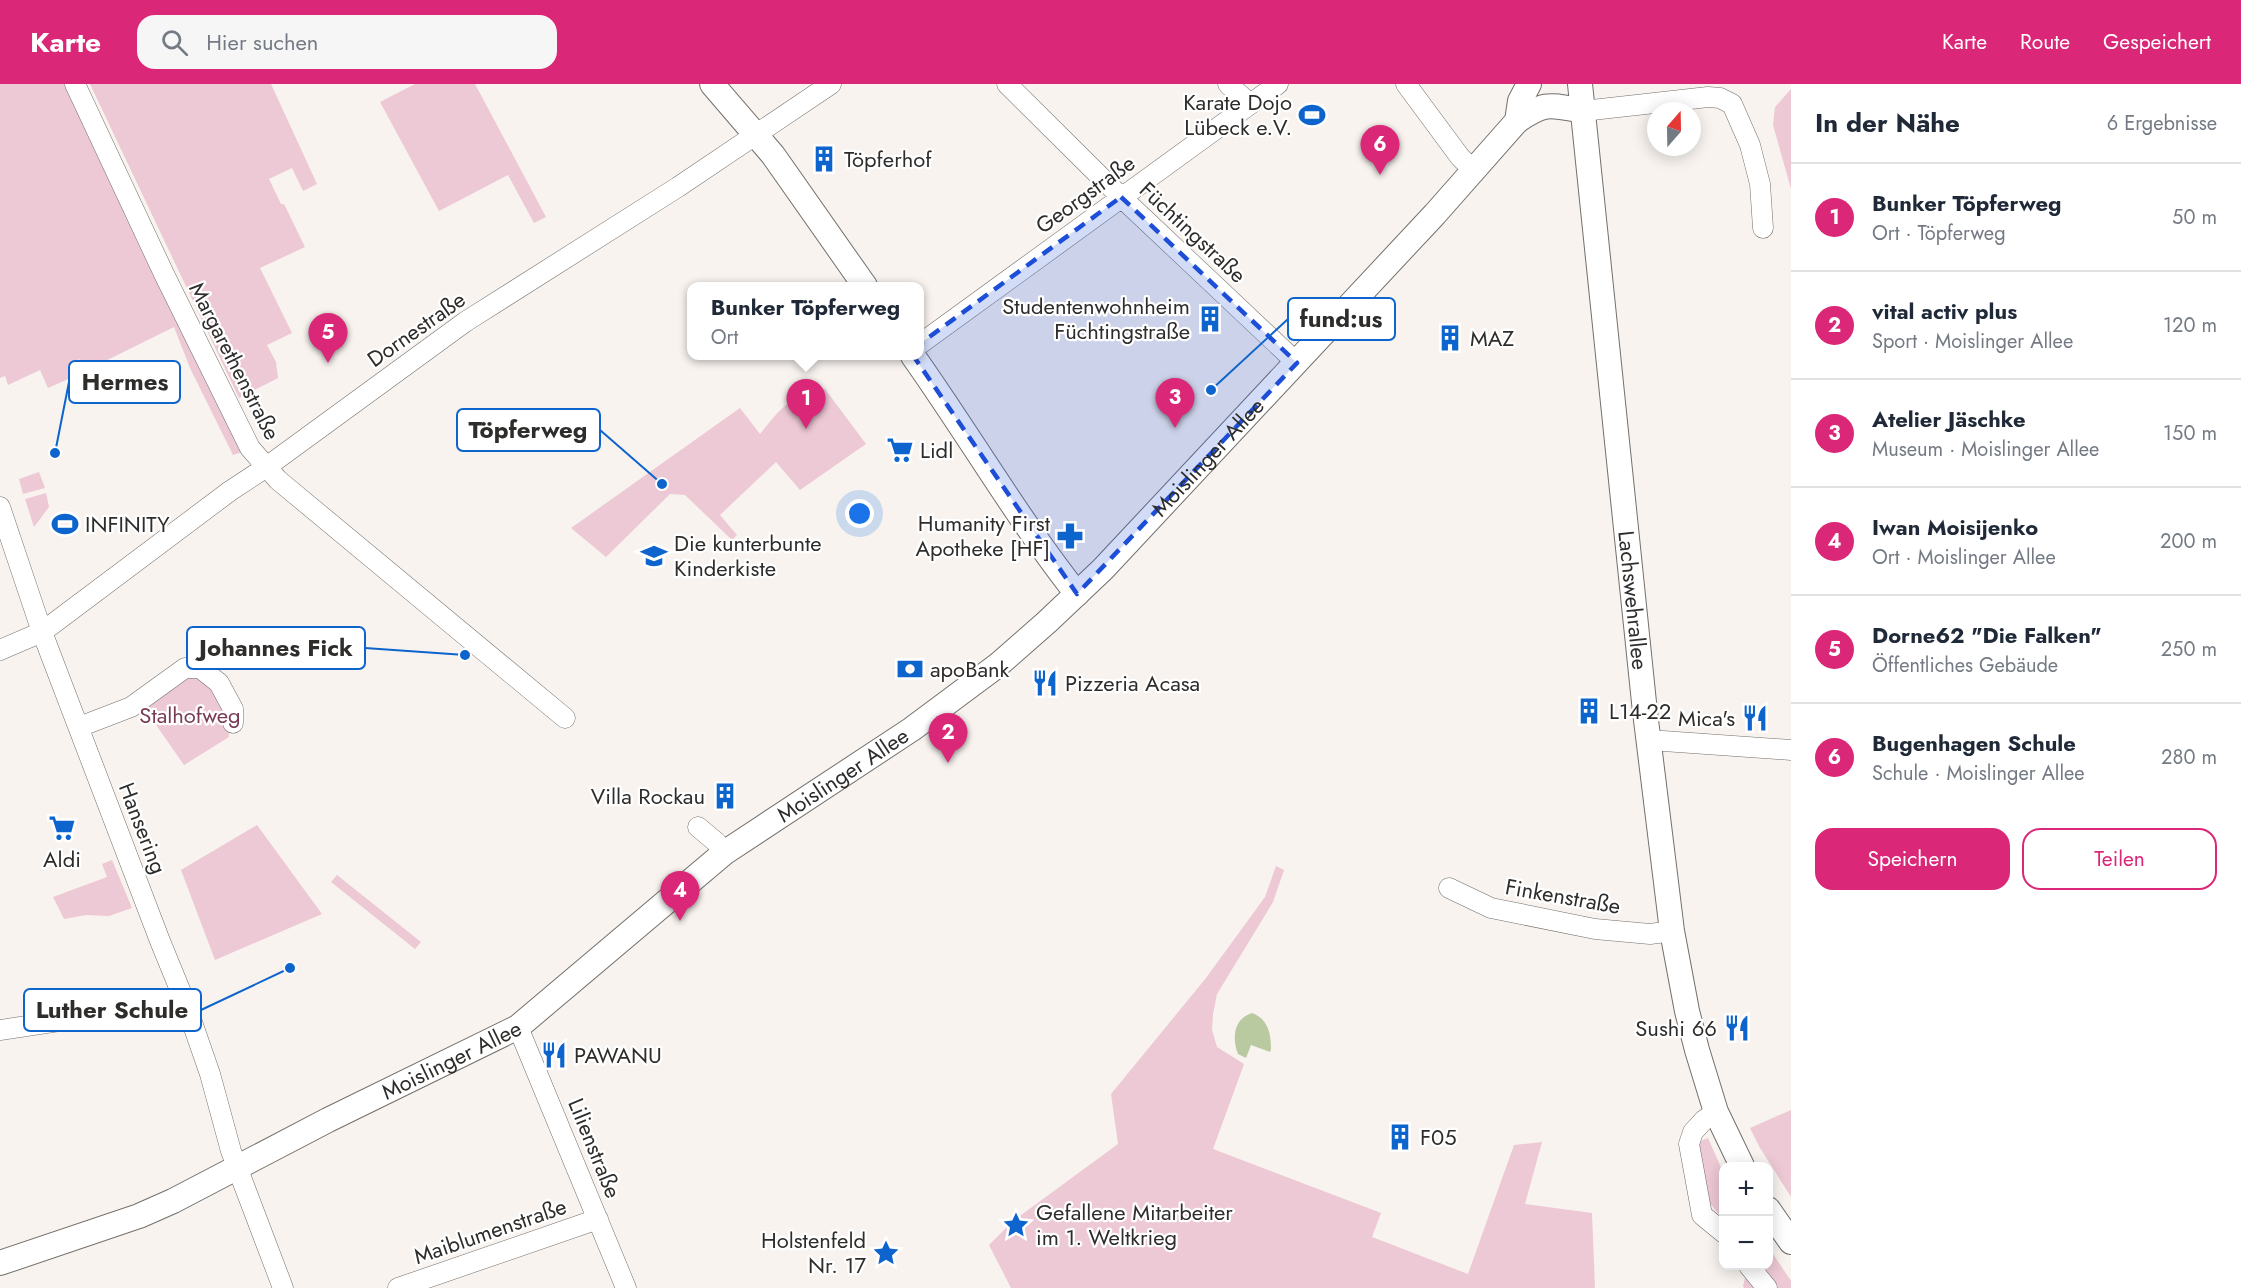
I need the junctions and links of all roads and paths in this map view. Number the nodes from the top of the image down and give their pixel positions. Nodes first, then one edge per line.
1 (75, 84) edge
2 (712, 84) edge
3 (831, 84) edge
4 (1007, 84) edge
5 (1228, 84) edge
6 (1278, 84) edge
7 (1406, 84) edge
8 (1529, 84) edge
9 (1580, 84) edge
10 (1250, 104) junction
11 (1583, 111) junction
12 (1516, 121) junction
13 (756, 134) junction
14 (1474, 171) junction
15 (1121, 197) junction
16 (1763, 228) dead end
17 (862, 282) edge
18 (924, 341) edge
19 (916, 360) edge
20 (1297, 363) junction
21 (266, 468) junction
22 (0, 507) edge
23 (1077, 594) junction
24 (42, 632) junction
25 (0, 650) edge
26 (566, 718) dead end
27 (233, 723) dead end
28 (79, 727) junction
29 (1649, 740) junction
30 (1791, 750) edge
31 (698, 827) dead end
32 (724, 853) junction
33 (1449, 888) dead end
34 (1672, 931) junction
35 (185, 1002) junction
36 (518, 1027) junction
37 (0, 1030) edge
38 (1716, 1112) junction
39 (1740, 1162) edge
40 (238, 1167) junction
41 (1773, 1216) edge
42 (598, 1219) junction
43 (1719, 1229) edge
44 (1791, 1242) edge
45 (0, 1263) edge
46 (1752, 1270) edge
47 (283, 1288) edge
48 (398, 1288) edge
49 (626, 1288) edge
50 (1767, 1288) edge

1 - 21 street, Margarethenstraße
2 - 13 main road
3 - 13 street, Dornestraße
4 - 15 street, Füchtingstraße
5 - 10 street
6 - 10 street, Georgstraße
7 - 14 street
8 - 12 main road, Moislinger Allee
9 - 11 main road, Lachswehrallee
10 - 15 street, Georgstraße
11 - 12 main road
11 - 16 street
11 - 29 main road, Lachswehrallee
12 - 14 main road, Moislinger Allee
13 - 17 main road
13 - 21 street, Dornestraße
14 - 20 main road, Moislinger Allee
15 - 18 street, Georgstraße
15 - 20 street, Füchtingstraße
19 - 23 main road
20 - 23 main road, Moislinger Allee
21 - 24 street, Dornestraße
21 - 26 street, Margarethenstraße
22 - 24 street, Hansering
23 - 32 main road, Moislinger Allee
24 - 25 street, Dornestraße
24 - 28 street, Hansering
27 - 28 street
28 - 35 street, Hansering
29 - 30 street
29 - 34 main road, Lachswehrallee
31 - 32 street
32 - 36 main road, Moislinger Allee
33 - 34 street, Finkenstraße
34 - 38 main road, Lachswehrallee
35 - 37 street
35 - 40 street, Hansering
36 - 40 main road, Moislinger Allee
36 - 42 street, Lilienstraße
38 - 39 main road, Lachswehrallee
38 - 43 street
40 - 45 main road, Moislinger Allee
40 - 47 street, Hansering
41 - 44 main road
42 - 48 street, Maiblumenstraße
42 - 49 street, Lilienstraße
46 - 50 street

